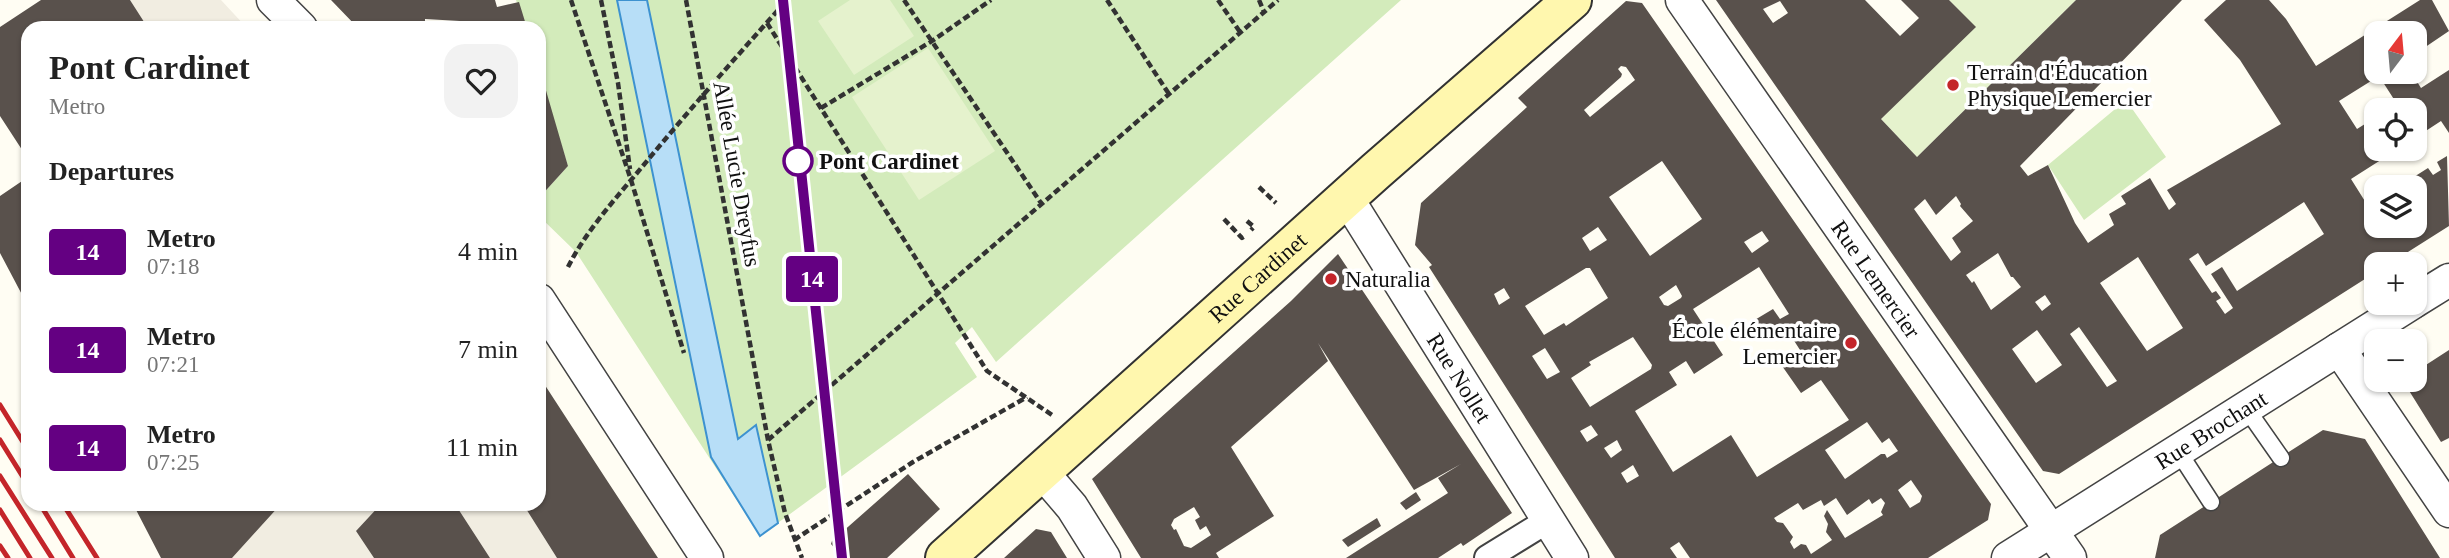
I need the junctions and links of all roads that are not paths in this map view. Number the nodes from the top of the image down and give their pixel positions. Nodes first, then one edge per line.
1 (273, 0) edge
2 (1572, 0) edge
3 (1682, 0) edge
4 (294, 21) edge
5 (1347, 198) junction
6 (2449, 279) edge
7 (2427, 293) edge
8 (546, 311) edge
9 (2393, 315) edge
10 (2339, 349) junction
11 (2246, 408) junction
12 (2178, 450) junction
13 (2281, 458) dead end
14 (1042, 472) junction
15 (2211, 502) dead end
16 (2449, 511) edge
17 (1547, 521) junction
18 (2051, 531) junction
19 (707, 558) edge
20 (945, 558) edge
21 (1104, 558) edge
22 (1486, 558) edge
23 (1572, 558) edge
24 (2008, 558) edge
25 (2070, 558) edge

1 - 4 street
2 - 5 main road, Rue Cardinet
3 - 18 street, Rue Lemercier
5 - 14 main road, Rue Cardinet
5 - 17 street, Rue Nollet
6 - 7 street, Rue Brochant
8 - 19 street
9 - 10 street, Rue Brochant
10 - 11 street, Rue Brochant
10 - 16 street
11 - 12 street, Rue Brochant
11 - 13 lane
12 - 15 lane
12 - 18 street, Rue Brochant
14 - 20 main road, Rue Cardinet
14 - 21 street
17 - 22 street
17 - 23 street, Rue Nollet
18 - 24 street, Rue Brochant
18 - 25 street, Rue Lemercier

